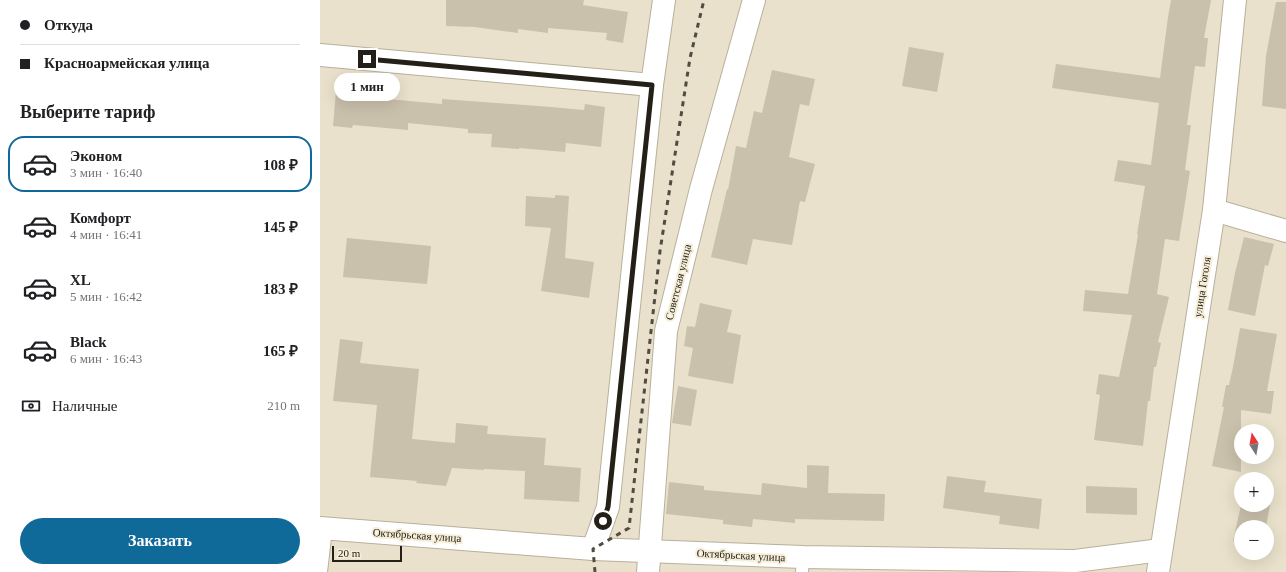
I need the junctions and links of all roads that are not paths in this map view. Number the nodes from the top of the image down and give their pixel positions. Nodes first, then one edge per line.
1 (664, 0) edge
2 (754, 0) edge
3 (1235, 0) edge
4 (320, 55) edge
5 (652, 85) junction
6 (1214, 210) junction
7 (1286, 231) edge
8 (323, 528) edge
9 (593, 549) junction
10 (650, 550) junction
11 (1161, 550) junction
12 (803, 565) edge
13 (321, 572) edge
14 (648, 572) edge
15 (1158, 572) edge

1 - 5 street
2 - 10 street, Советская улица
3 - 6 street, улица Гоголя
4 - 5 street
5 - 9 street
6 - 7 street
6 - 11 street, улица Гоголя
8 - 9 street, Октябрьская улица
8 - 13 lane
9 - 10 street, Октябрьская улица
10 - 12 street, Октябрьская улица
10 - 14 street, Советская улица
11 - 12 street, Октябрьская улица
11 - 15 street, улица Гоголя

